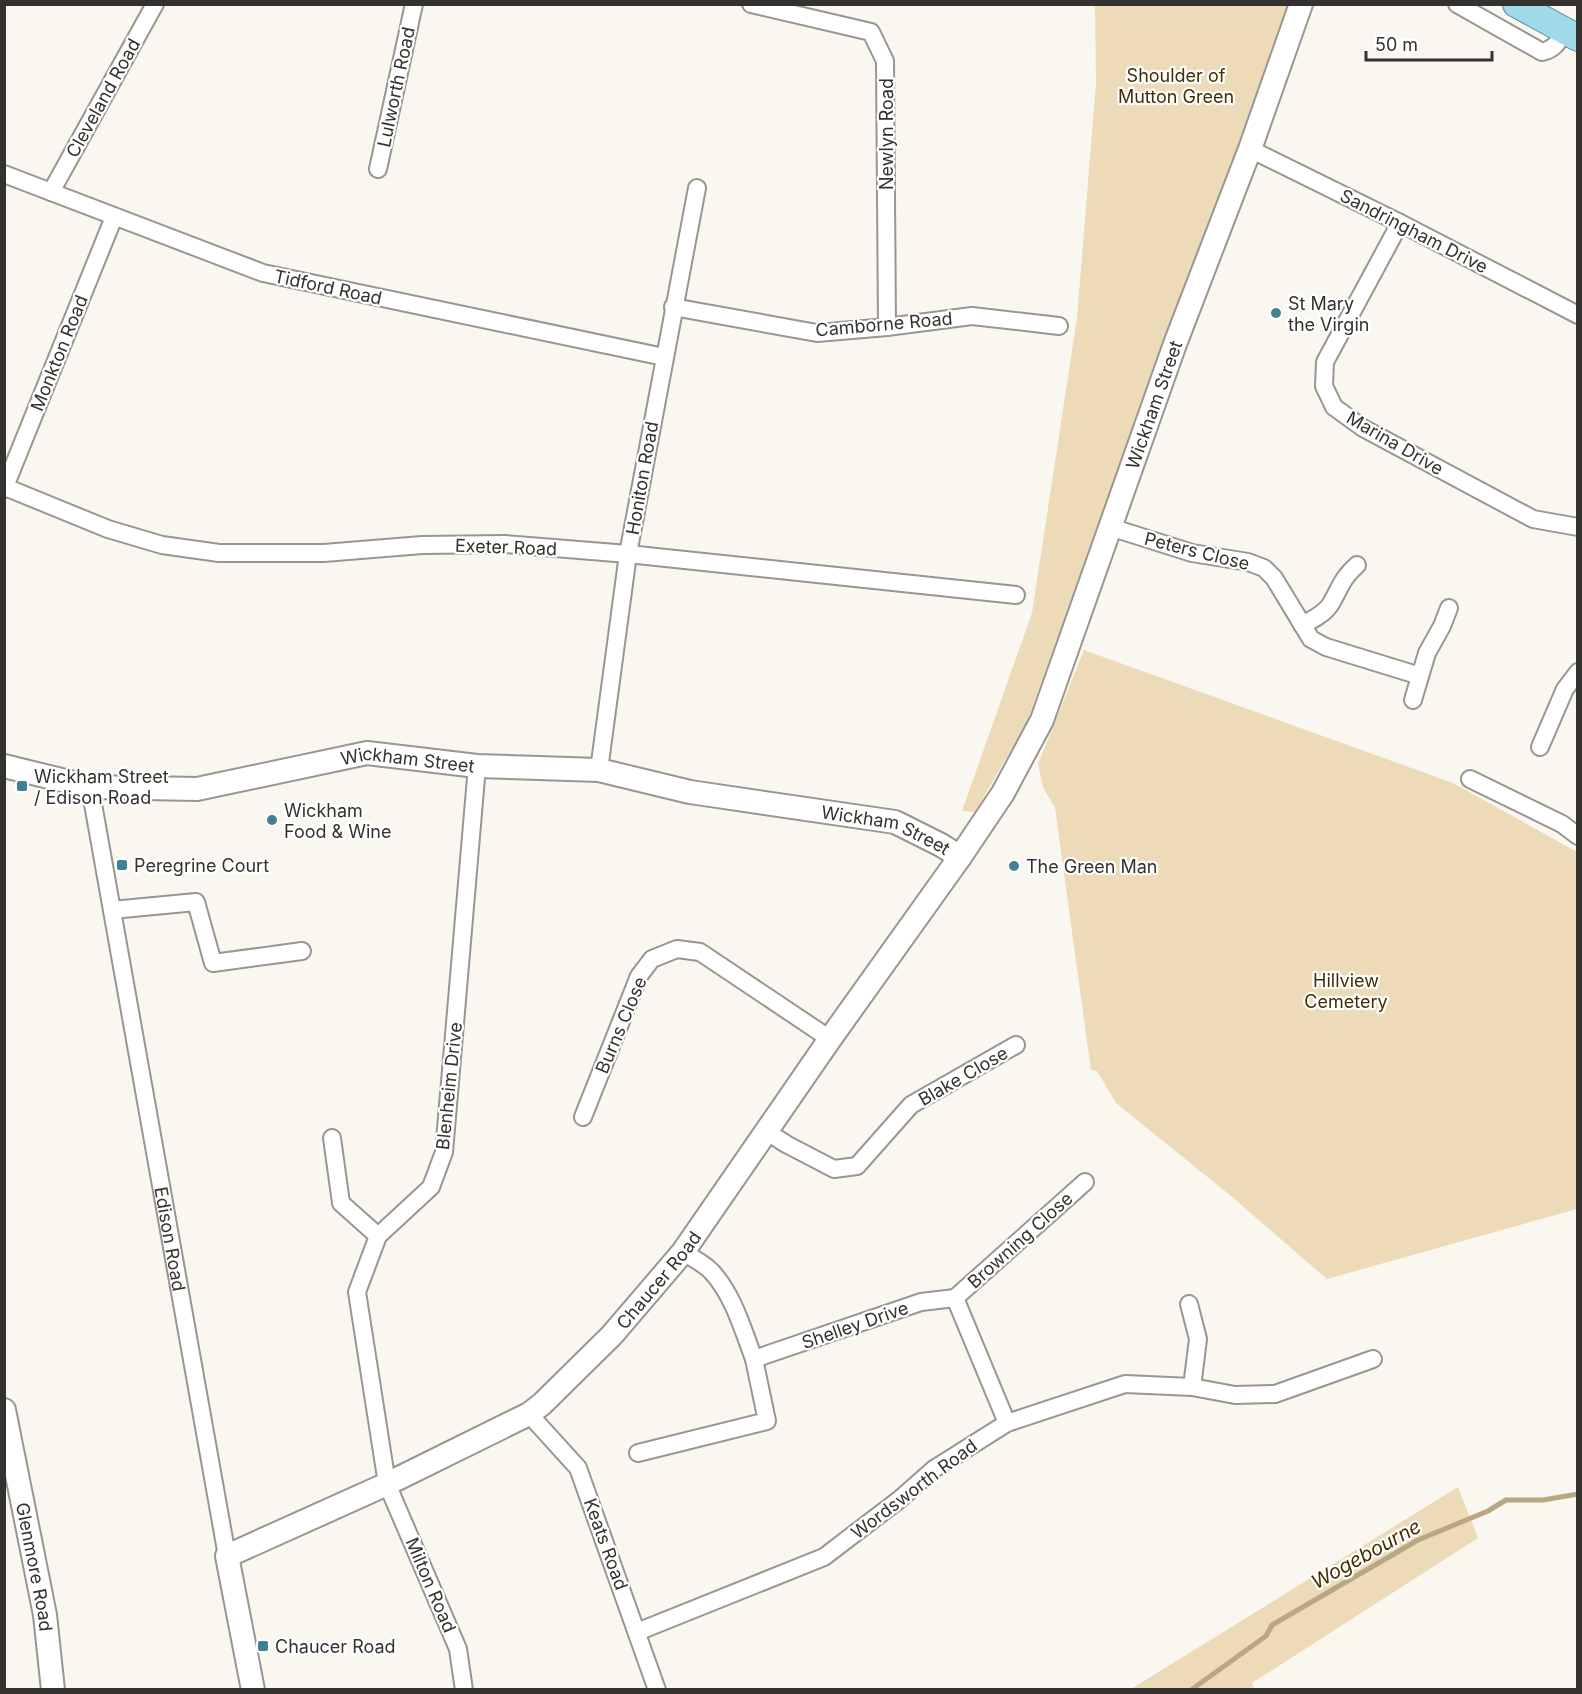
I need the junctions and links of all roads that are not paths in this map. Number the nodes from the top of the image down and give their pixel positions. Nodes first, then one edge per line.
1 (155, 4) edge
2 (414, 4) edge
3 (751, 4) edge
4 (1301, 4) edge
5 (1457, 4) edge
6 (1516, 4) edge
7 (1571, 35) edge
8 (1250, 149) junction
9 (378, 170) dead end
10 (4, 174) edge
11 (697, 188) dead end
12 (51, 192) junction
13 (114, 217) junction
14 (1400, 223) junction
15 (673, 307) junction
16 (1578, 315) edge
17 (1059, 326) dead end
18 (887, 327) junction
19 (664, 357) junction
20 (5, 488) edge
21 (1110, 527) junction
22 (1578, 527) edge
23 (628, 554) junction
24 (1357, 565) dead end
25 (1016, 595) dead end
26 (1449, 608) dead end
27 (1302, 625) junction
28 (1578, 672) edge
29 (1420, 676) junction
30 (1413, 700) dead end
31 (1540, 747) dead end
32 (4, 766) edge
33 (477, 766) junction
34 (599, 770) junction
35 (1470, 779) dead end
36 (90, 787) junction
37 (1578, 836) edge
38 (960, 857) junction
39 (112, 910) junction
40 (302, 951) dead end
41 (830, 1039) junction
42 (1016, 1045) dead end
43 (583, 1117) dead end
44 (766, 1131) junction
45 (332, 1138) dead end
46 (1086, 1182) dead end
47 (378, 1236) junction
48 (683, 1252) junction
49 (955, 1298) junction
50 (1189, 1304) dead end
51 (754, 1359) junction
52 (1373, 1359) dead end
53 (1192, 1387) junction
54 (4, 1410) edge
55 (528, 1414) junction
56 (1008, 1423) junction
57 (638, 1453) dead end
58 (387, 1484) junction
59 (227, 1556) junction
60 (637, 1632) junction
61 (53, 1689) edge
62 (253, 1689) edge
63 (464, 1689) edge
64 (657, 1689) edge

1 - 12 street, Cleveland Road
2 - 9 street, Lulworth Road
3 - 18 street, Newlyn Road
4 - 8 street, Wickham Street
5 - 7 street
6 - 7 main road
8 - 14 street, Sandringham Drive
8 - 21 street, Wickham Street
10 - 12 street, Tidford Road
11 - 15 street, Honiton Road
12 - 13 street, Tidford Road
13 - 19 street, Tidford Road
13 - 20 street, Monkton Road
14 - 16 street, Sandringham Drive
14 - 22 street, Marina Drive
15 - 18 street, Camborne Road
15 - 19 street, Honiton Road
17 - 18 street, Camborne Road
19 - 23 street, Honiton Road
20 - 23 street, Exeter Road
21 - 27 street, Peters Close
21 - 38 street, Wickham Street
23 - 25 street, Exeter Road
23 - 34 street, Honiton Road
24 - 27 street
26 - 29 street
27 - 29 street, Peters Close
28 - 31 street
29 - 30 street
32 - 36 street, Wickham Street
33 - 34 street, Wickham Street
33 - 36 street, Wickham Street
33 - 47 street, Blenheim Drive
34 - 38 street, Wickham Street
35 - 37 street
36 - 39 street, Edison Road
38 - 41 street, Chaucer Road
39 - 40 street
39 - 59 street, Edison Road
41 - 43 street, Burns Close
41 - 44 street, Chaucer Road
42 - 44 street, Blake Close
44 - 48 street, Chaucer Road
45 - 47 street
46 - 49 street, Browning Close
47 - 58 street, Blenheim Drive
48 - 51 street
48 - 55 street, Chaucer Road
49 - 51 street, Shelley Drive
49 - 56 street
50 - 53 street
51 - 57 street
52 - 53 street, Wordsworth Road
53 - 56 street, Wordsworth Road
54 - 61 street, Glenmore Road
55 - 58 street, Chaucer Road
55 - 60 street, Keats Road
56 - 60 street, Wordsworth Road
58 - 59 street, Chaucer Road
58 - 63 street, Milton Road
59 - 62 street, Edison Road
60 - 64 street, Keats Road

